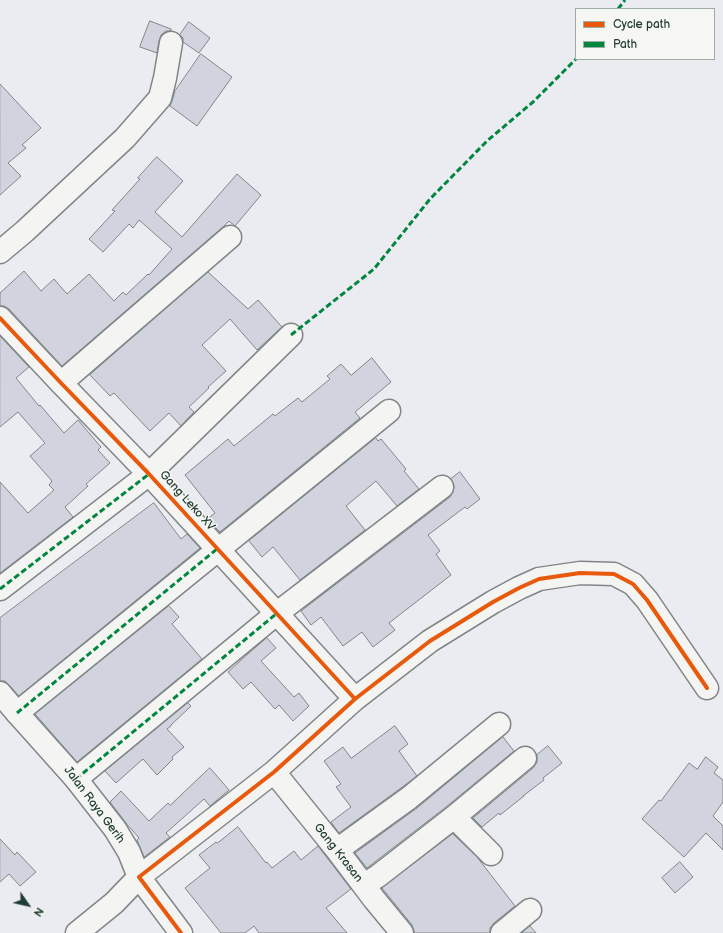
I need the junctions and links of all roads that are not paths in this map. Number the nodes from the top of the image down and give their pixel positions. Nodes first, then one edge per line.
1 (170, 43) dead end
2 (230, 237) dead end
3 (0, 252) edge
4 (0, 318) edge
5 (291, 335) dead end
6 (61, 383) junction
7 (389, 411) dead end
8 (149, 474) junction
9 (442, 487) dead end
10 (217, 550) junction
11 (0, 589) edge
12 (276, 614) junction
13 (707, 688) dead end
14 (0, 693) edge
15 (355, 699) junction
16 (16, 712) junction
17 (499, 724) dead end
18 (525, 758) dead end
19 (274, 772) junction
20 (76, 779) junction
21 (454, 817) junction
22 (337, 850) junction
23 (491, 854) dead end
24 (139, 877) junction
25 (364, 886) junction
26 (530, 910) dead end
27 (77, 933) edge
28 (181, 933) edge
29 (402, 933) edge
30 (502, 933) edge

1 - 3 street
2 - 6 street
4 - 6 street, Gang Leko XV
5 - 8 street
6 - 8 street, Gang Leko XV
7 - 10 street
8 - 10 street, Gang Leko XV
8 - 11 street
9 - 12 street
10 - 12 street, Gang Leko XV
10 - 16 street
12 - 15 street, Gang Leko XV
12 - 20 street
13 - 15 street
14 - 16 street, Jalan Raya Gerih
15 - 19 street
16 - 20 street, Jalan Raya Gerih
17 - 22 street
18 - 21 street
19 - 22 street, Gang Krasan
19 - 24 street
20 - 24 street, Jalan Raya Gerih
21 - 23 street
21 - 25 street
22 - 25 street, Gang Krasan
24 - 27 street
24 - 28 street, Jalan Raya Gerih
25 - 29 street, Gang Krasan
26 - 30 street

